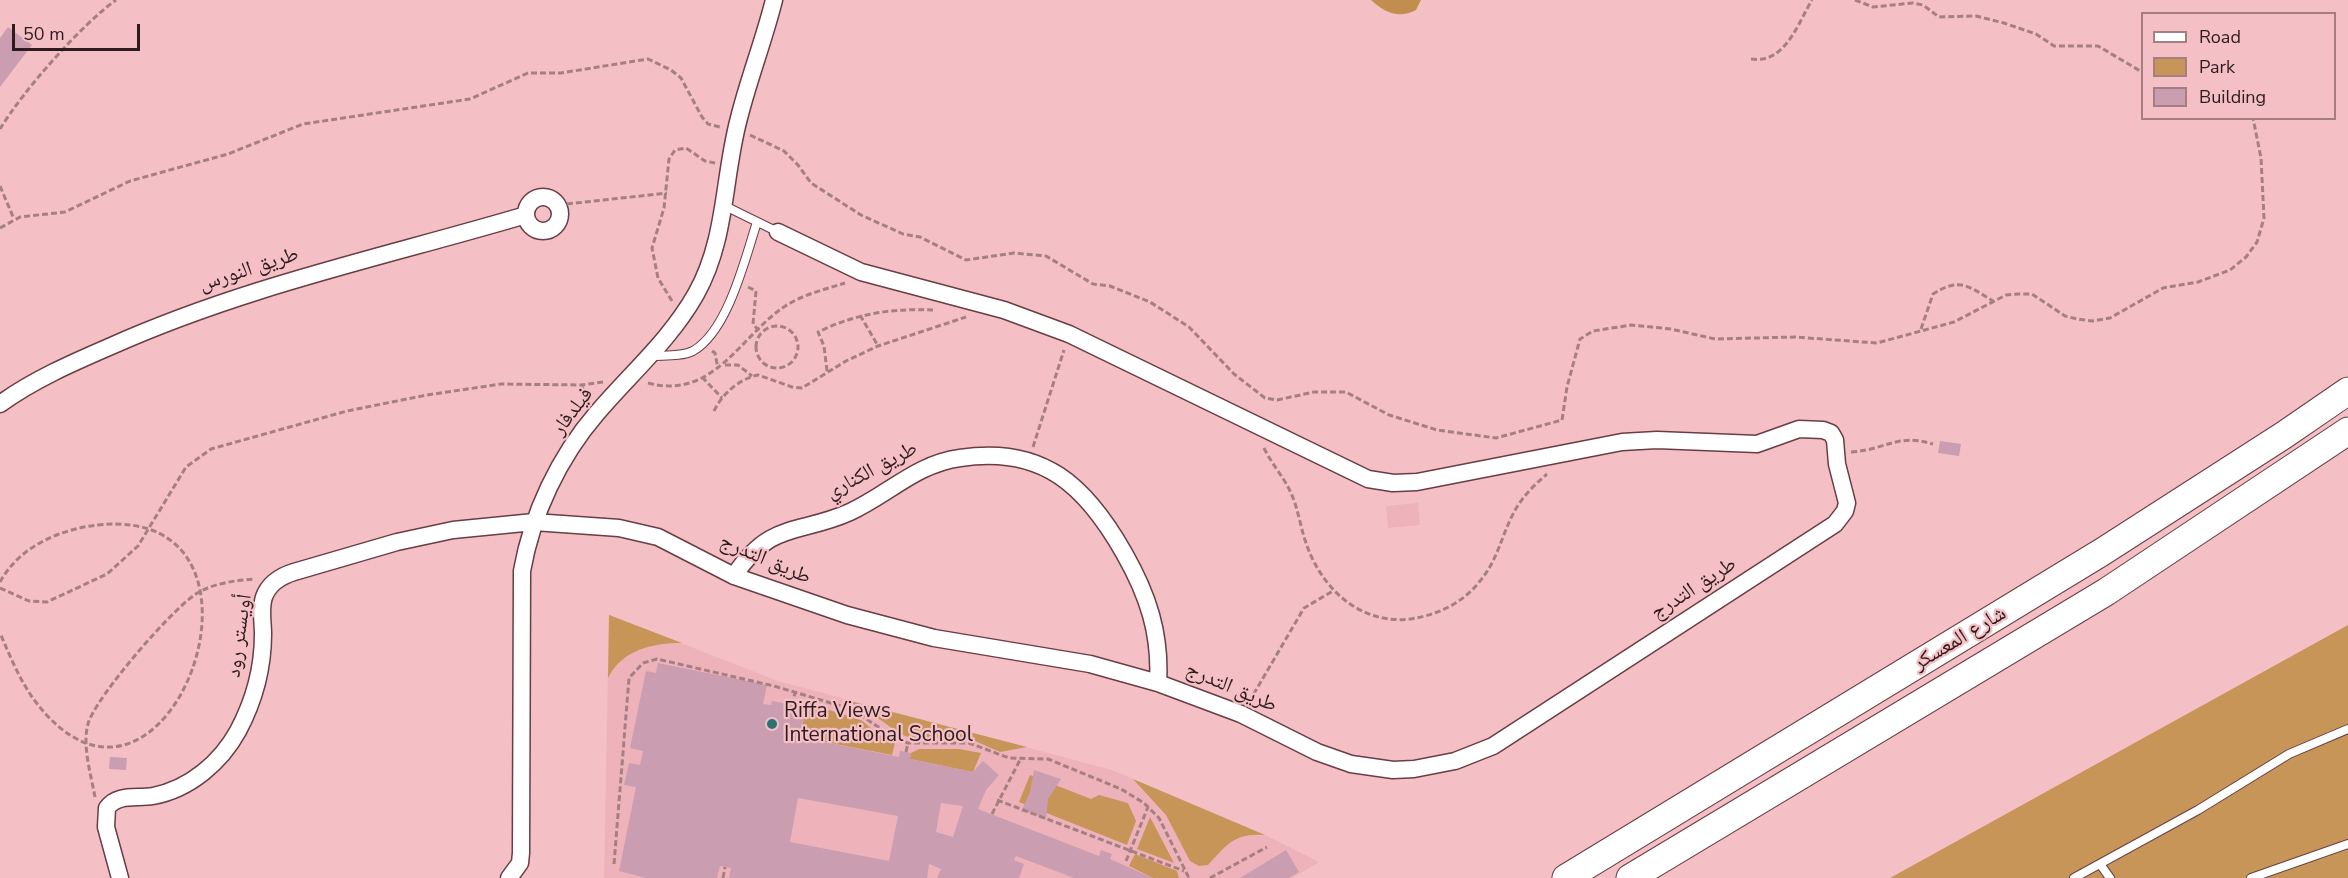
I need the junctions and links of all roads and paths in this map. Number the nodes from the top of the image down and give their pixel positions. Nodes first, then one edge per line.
1 (116, 0) edge
2 (774, 0) edge
3 (1812, 0) edge
4 (1856, 0) edge
5 (1751, 59) dead end
6 (2141, 71) edge
7 (2253, 120) edge
8 (0, 129) edge
9 (736, 131) junction
10 (728, 165) junction
11 (0, 186) edge
12 (667, 193) junction
13 (558, 205) junction
14 (725, 206) junction
15 (526, 215) junction
16 (14, 219) junction
17 (757, 222) junction
18 (0, 228) edge
19 (778, 232) joint
20 (861, 272) junction
21 (737, 283) junction
22 (1993, 302) junction
23 (940, 310) dead end
24 (958, 312) dead end
25 (683, 315) junction
26 (860, 315) junction
27 (757, 329) junction
28 (1921, 329) junction
29 (761, 333) junction
30 (1070, 334) junction
31 (702, 344) junction
32 (878, 346) junction
33 (651, 356) junction
34 (723, 365) junction
35 (718, 369) junction
36 (827, 371) junction
37 (752, 376) junction
38 (702, 377) junction
39 (630, 378) junction
40 (581, 385) dead end
41 (2348, 391) edge
42 (722, 398) junction
43 (0, 404) edge
44 (714, 411) dead end
45 (1263, 429) junction
46 (2348, 431) edge
47 (1933, 444) dead end
48 (1573, 451) junction
49 (1836, 454) junction
50 (1028, 462) junction
51 (534, 522) junction
52 (147, 530) junction
53 (735, 576) junction
54 (0, 582) edge
55 (274, 582) junction
56 (0, 588) edge
57 (200, 591) junction
58 (1333, 591) junction
59 (0, 633) edge
60 (1158, 683) junction
61 (795, 693) junction
62 (792, 705) dead end
63 (1241, 714) junction
64 (2348, 729) edge
65 (87, 742) junction
66 (908, 744) junction
67 (906, 752) dead end
68 (1021, 759) junction
69 (997, 800) junction
70 (1148, 807) junction
71 (105, 814) junction
72 (992, 814) dead end
73 (2348, 844) edge
74 (1267, 847) dead end
75 (1131, 849) junction
76 (1126, 861) dead end
77 (614, 864) dead end
78 (2100, 864) junction
79 (724, 867) dead end
80 (1186, 871) junction
81 (120, 878) edge
82 (509, 878) edge
83 (723, 878) edge
84 (1189, 878) edge
85 (1210, 878) edge
86 (1566, 878) edge
87 (1630, 878) edge
88 (2074, 878) edge
89 (2110, 878) edge
90 (2251, 878) edge

1 - 8 path
2 - 9 street, فيلدفار
3 - 5 path
4 - 6 path
7 - 22 path
9 - 10 street, فيلدفار
9 - 16 path
9 - 28 path
10 - 12 path
10 - 14 street, فيلدفار
11 - 16 path
12 - 13 path
12 - 25 path
13 - 15 street, طريق النورس
13 - 15 street
14 - 17 lane
14 - 25 street, فيلدفار
15 - 43 street, طريق النورس
16 - 18 path
17 - 19 lane
17 - 21 lane
19 - 20 street
20 - 27 path
20 - 30 street
21 - 27 path
21 - 31 lane
22 - 28 path
22 - 28 path
23 - 26 path
24 - 32 path
25 - 33 street, فيلدفار
26 - 32 path
26 - 36 path
27 - 29 path
27 - 34 path
29 - 29 path
30 - 45 street
30 - 50 path
31 - 33 lane
31 - 35 path
32 - 36 path
33 - 39 street, فيلدفار
34 - 35 path
34 - 37 path
35 - 38 path
36 - 37 path
37 - 42 path
38 - 39 path
38 - 42 path
39 - 51 street, فيلدفار
40 - 52 path
41 - 86 main road, شارع المعسكر
42 - 44 path
45 - 48 street
45 - 58 path
46 - 87 main road, شارع المعسكر
47 - 49 path
48 - 49 street
48 - 58 path
49 - 63 street, طريق التدرج
50 - 53 street, طريق الكناري
50 - 60 street, طريق الكناري
51 - 53 street, طريق التدرج
51 - 55 street, أويستر رود
51 - 82 street, فيلدفار
52 - 54 path
52 - 56 path
52 - 57 path
53 - 60 street, طريق التدرج
55 - 57 path
55 - 71 street, أويستر رود
57 - 65 path
57 - 65 path
58 - 63 path
59 - 65 path
60 - 63 street, طريق التدرج
61 - 62 path
61 - 66 path
61 - 77 path
64 - 78 lane
65 - 71 path
66 - 67 path
66 - 68 path
68 - 69 path
68 - 70 path
69 - 72 path
69 - 75 path
70 - 75 path
70 - 80 path
71 - 81 street
73 - 90 lane
74 - 85 path
75 - 76 path
75 - 80 path
78 - 88 lane
78 - 89 lane
79 - 83 path
80 - 84 path

